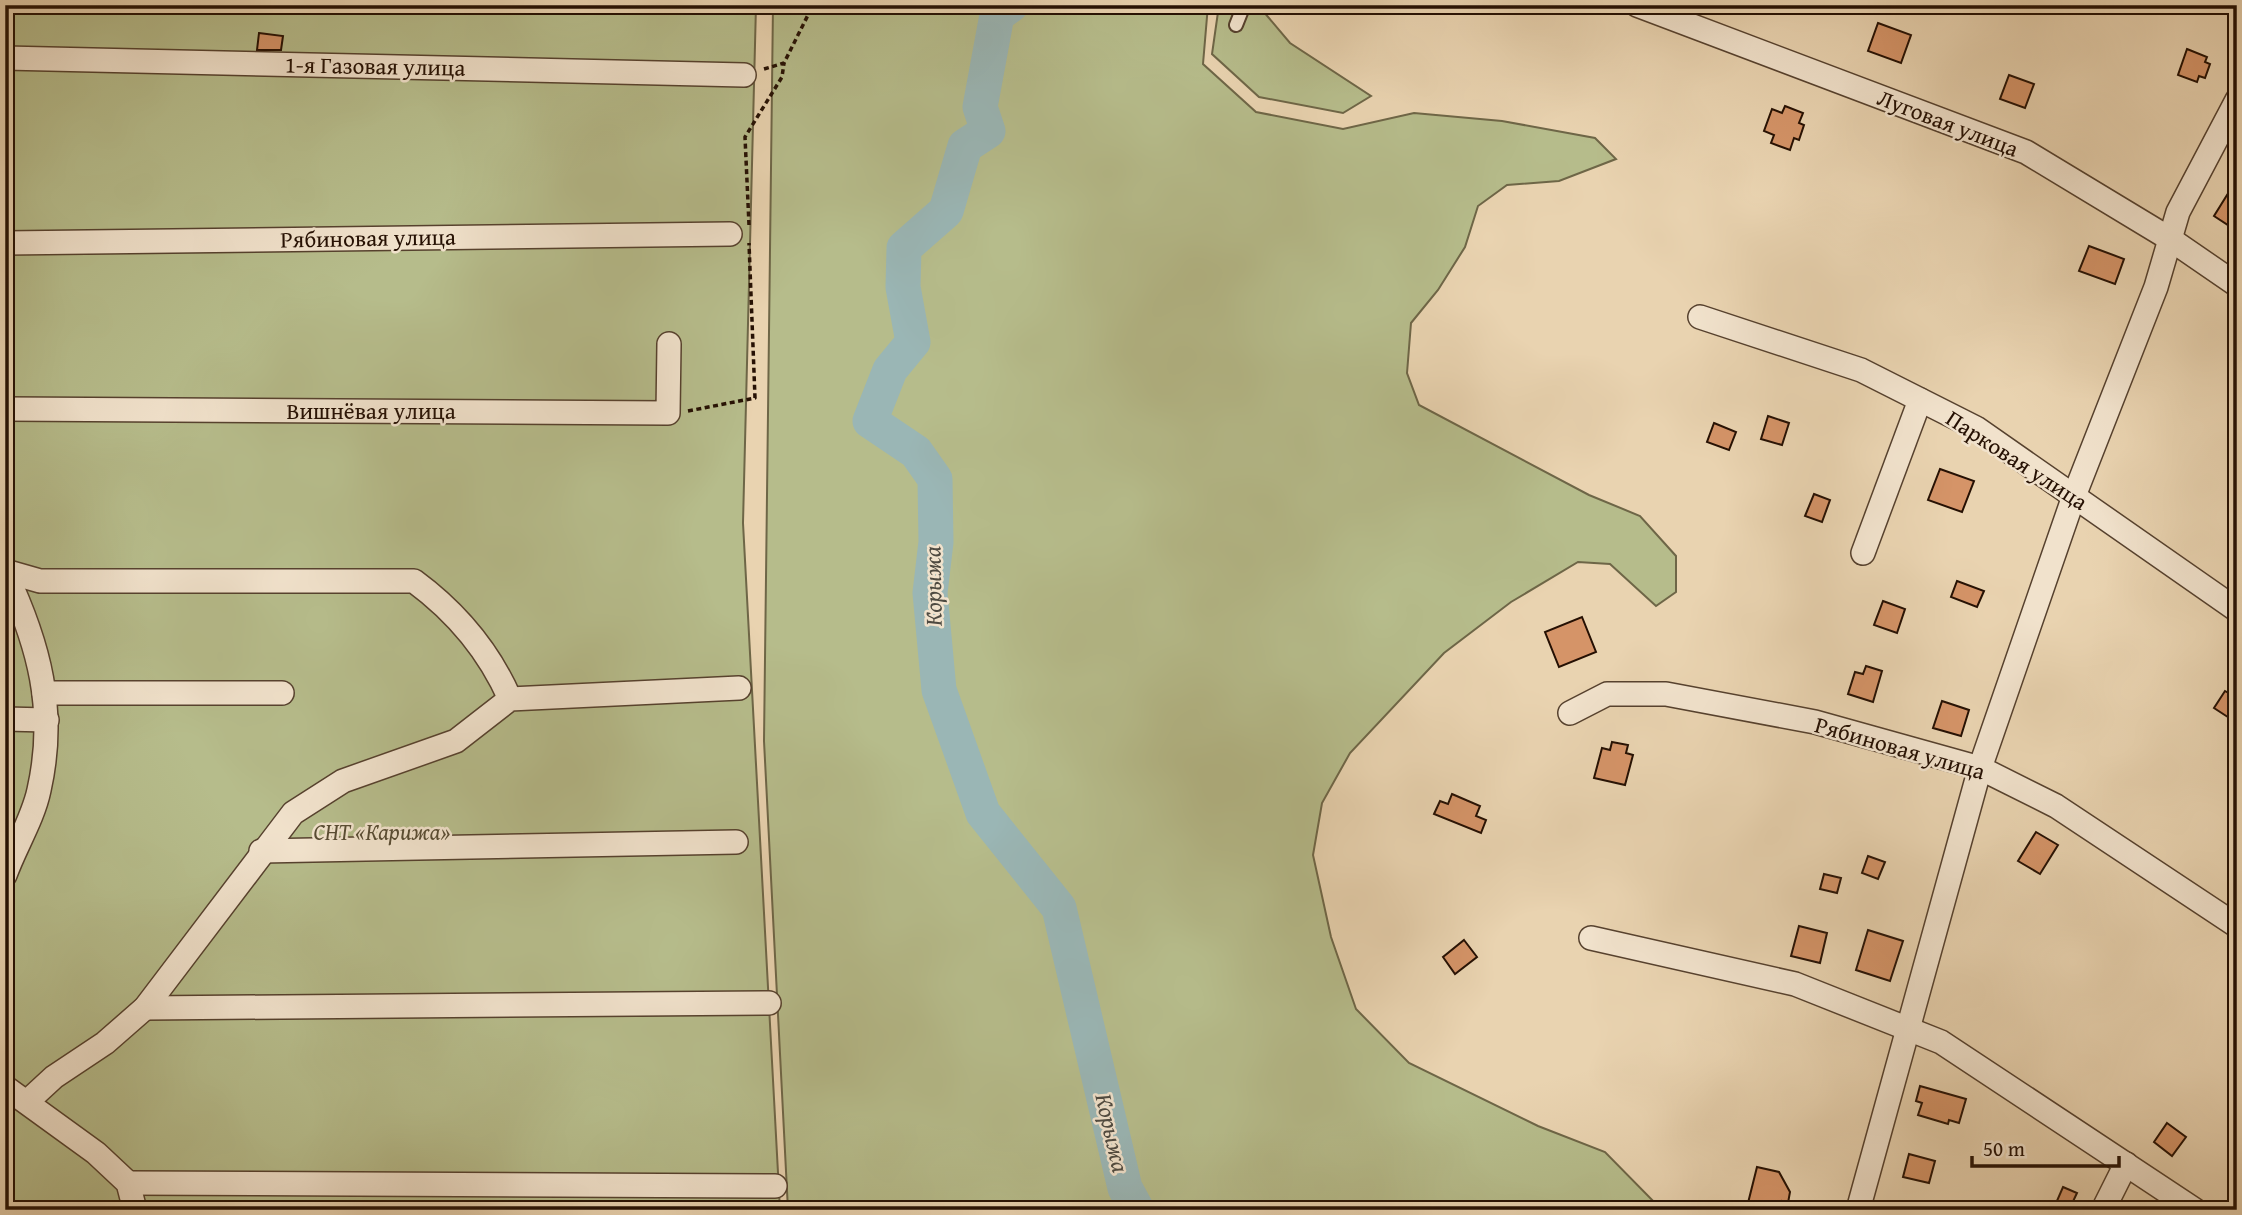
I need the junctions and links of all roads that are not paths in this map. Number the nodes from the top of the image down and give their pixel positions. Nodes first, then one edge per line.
1 (1244, 5) edge
2 (1637, 5) edge
3 (1236, 25) dead end
4 (5, 58) edge
5 (744, 75) road end
6 (2237, 100) edge
7 (730, 234) dead end
8 (2170, 239) junction
9 (5, 243) edge
10 (2237, 285) edge
11 (1700, 317) dead end
12 (669, 344) dead end
13 (1920, 400) junction
14 (5, 409) edge
15 (2074, 496) junction
16 (1863, 553) dead end
17 (5, 572) edge
18 (2237, 610) edge
19 (739, 688) dead end
20 (44, 693) junction
21 (282, 693) dead end
22 (510, 699) junction
23 (1570, 713) dead end
24 (5, 719) edge
25 (47, 720) junction
26 (1980, 768) junction
27 (736, 842) dead end
28 (261, 851) junction
29 (5, 875) edge
30 (2237, 926) edge
31 (1591, 939) dead end
32 (769, 1003) dead end
33 (145, 1008) junction
34 (1908, 1026) junction
35 (5, 1087) edge
36 (28, 1101) junction
37 (2126, 1164) junction
38 (128, 1183) junction
39 (775, 1186) dead end
40 (135, 1210) edge
41 (1857, 1210) edge
42 (2103, 1210) edge
43 (2195, 1210) edge

1 - 3 lane
2 - 8 street, Луговая улица
4 - 5 street, 1-я Газовая улица
6 - 8 street
7 - 9 street, Рябиновая улица
8 - 10 street, Луговая улица
8 - 15 street
11 - 13 street, Парковая улица
12 - 14 street, Вишнёвая улица
13 - 15 street, Парковая улица
13 - 16 street
15 - 18 street, Парковая улица
15 - 26 street
17 - 20 street
17 - 22 street
19 - 22 street
20 - 21 street
20 - 25 street
22 - 28 street
23 - 26 street, Рябиновая улица
24 - 25 street
25 - 29 street
26 - 30 street, Рябиновая улица
26 - 34 street
27 - 28 street
28 - 33 street
31 - 34 street
32 - 33 street
33 - 36 street
34 - 37 street
34 - 41 street
35 - 36 street
36 - 38 street
37 - 42 street
37 - 43 street
38 - 39 street
38 - 40 street

